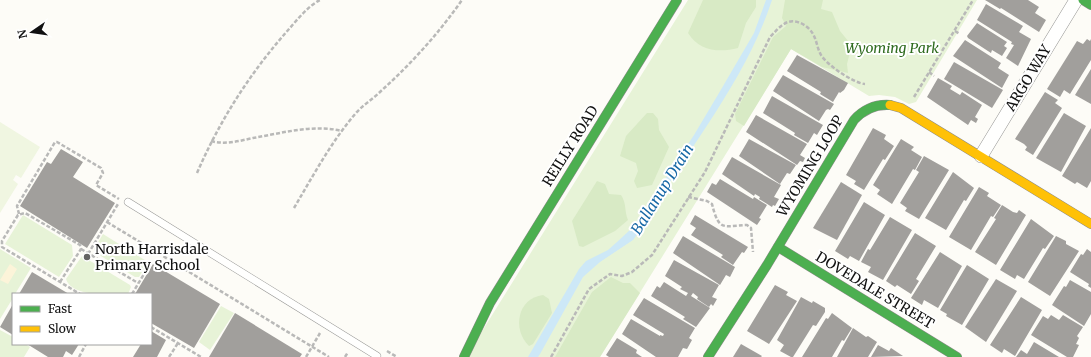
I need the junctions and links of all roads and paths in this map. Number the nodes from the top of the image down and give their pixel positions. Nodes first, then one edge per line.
1 (320, 0) edge
2 (462, 0) edge
3 (677, 0) edge
4 (973, 0) edge
5 (1076, 0) edge
6 (1083, 0) edge
7 (1091, 5) edge
8 (954, 31) junction
9 (960, 34) dead end
10 (929, 72) junction
11 (934, 76) dead end
12 (864, 84) dead end
13 (914, 97) dead end
14 (342, 131) junction
15 (210, 142) junction
16 (981, 156) junction
17 (197, 173) dead end
18 (688, 197) junction
19 (128, 202) dead end
20 (294, 208) dead end
21 (19, 214) junction
22 (107, 222) junction
23 (1091, 224) edge
24 (778, 247) junction
25 (81, 249) junction
26 (88, 254) junction
27 (754, 255) dead end
28 (150, 264) dead end
29 (60, 282) junction
30 (138, 283) junction
31 (78, 293) edge
32 (133, 293) edge
33 (487, 308) junction
34 (325, 324) junction
35 (152, 328) edge
36 (178, 343) junction
37 (459, 344) dead end
38 (85, 345) edge
39 (312, 346) junction
40 (348, 352) dead end
41 (79, 357) edge
42 (169, 357) edge
43 (201, 357) edge
44 (306, 357) edge
45 (329, 357) edge
46 (345, 357) edge
47 (378, 357) edge
48 (464, 357) edge
49 (551, 357) edge
50 (708, 357) edge
51 (957, 357) edge

1 - 15 path
2 - 14 path
3 - 33 street, REILLY ROAD
4 - 8 path
5 - 16 street, ARGO WAY
6 - 7 street
8 - 9 path
8 - 10 path
10 - 11 path
10 - 13 path
12 - 18 path
14 - 15 path
14 - 20 path
15 - 17 path
16 - 23 street, WYOMING LOOP
16 - 24 street, WYOMING LOOP
18 - 27 path
18 - 49 path
19 - 34 lane
21 - 22 path
21 - 25 path
21 - 29 path
22 - 26 path
22 - 39 path
24 - 50 street, WYOMING LOOP
24 - 51 street, DOVEDALE STREET
25 - 26 path
25 - 29 path
26 - 30 path
28 - 30 path
29 - 31 path
30 - 32 path
33 - 37 street, REILLY ROAD
33 - 48 street, REILLY ROAD
34 - 39 path
34 - 47 lane
35 - 36 path
36 - 42 path
36 - 43 path
38 - 41 path
39 - 44 path
39 - 45 path
40 - 46 path

